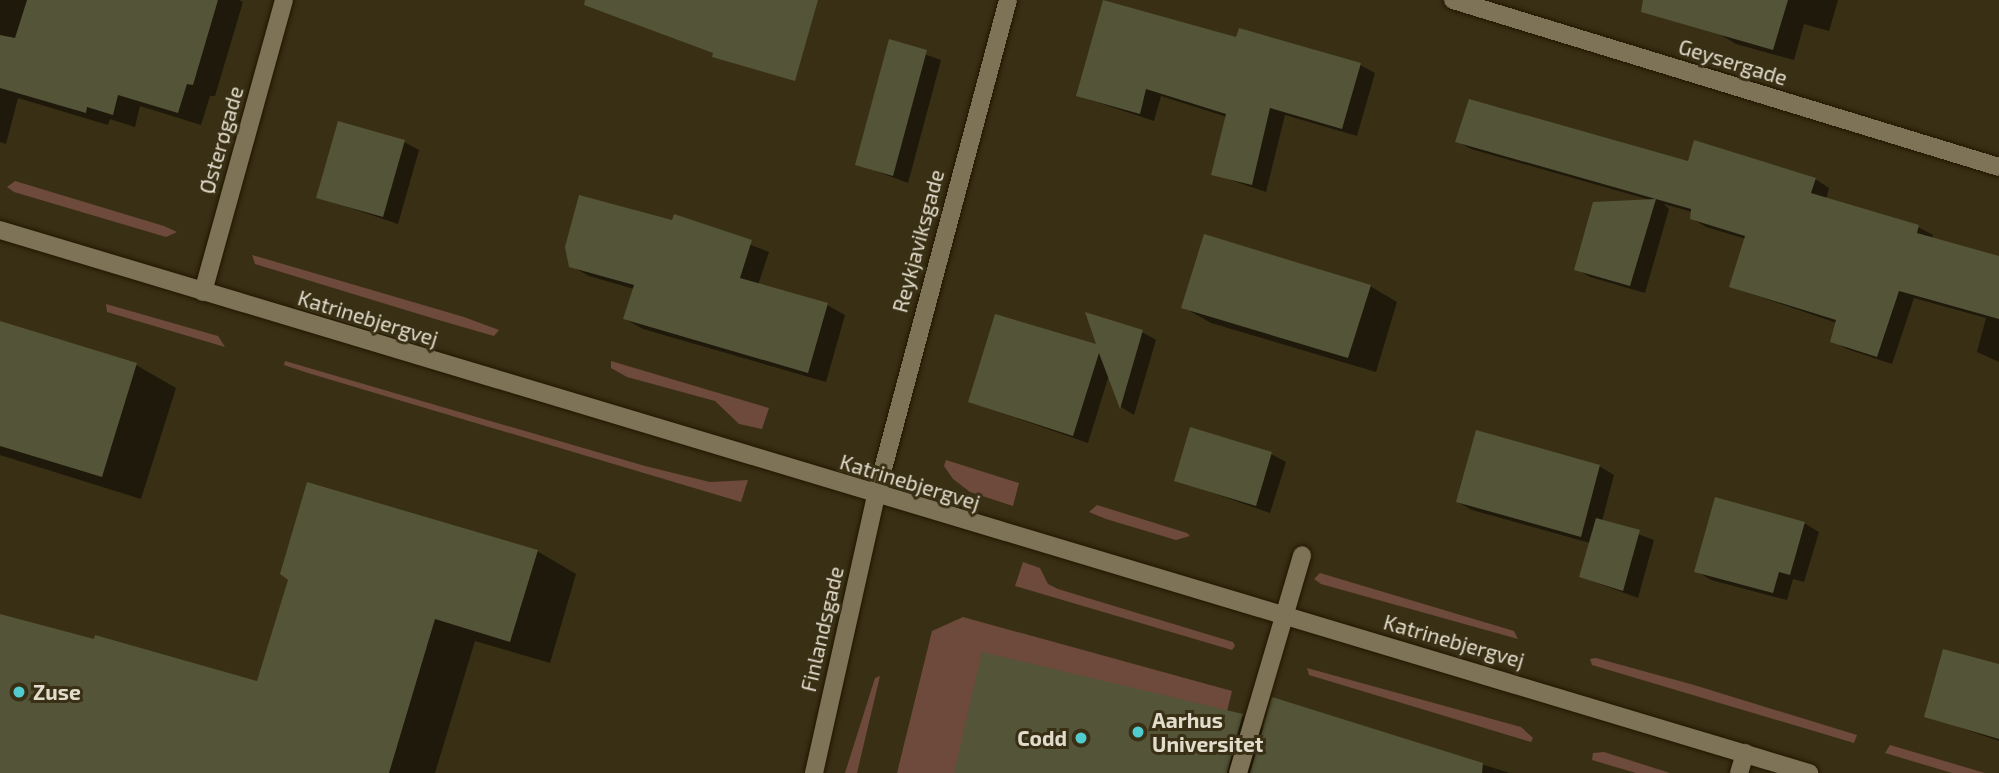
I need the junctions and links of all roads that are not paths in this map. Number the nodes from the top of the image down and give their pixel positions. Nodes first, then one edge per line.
1 (284, 0) edge
2 (1008, 0) edge
3 (1453, 0) edge
4 (1999, 167) edge
5 (0, 230) edge
6 (203, 292) junction
7 (876, 495) junction
8 (1302, 555) dead end
9 (1283, 617) junction
10 (1745, 753) junction
11 (814, 773) edge
12 (1238, 773) edge
13 (1739, 773) edge
14 (1809, 773) edge

1 - 6 street, Østerøgade
2 - 7 street, Reykjaviksgade
3 - 4 street, Geysergade
5 - 6 street, Katrinebjergvej
6 - 7 street, Katrinebjergvej
7 - 9 street, Katrinebjergvej
7 - 11 street, Finlandsgade
8 - 9 street
9 - 10 street, Katrinebjergvej
9 - 12 street
10 - 13 street
10 - 14 street, Katrinebjergvej

